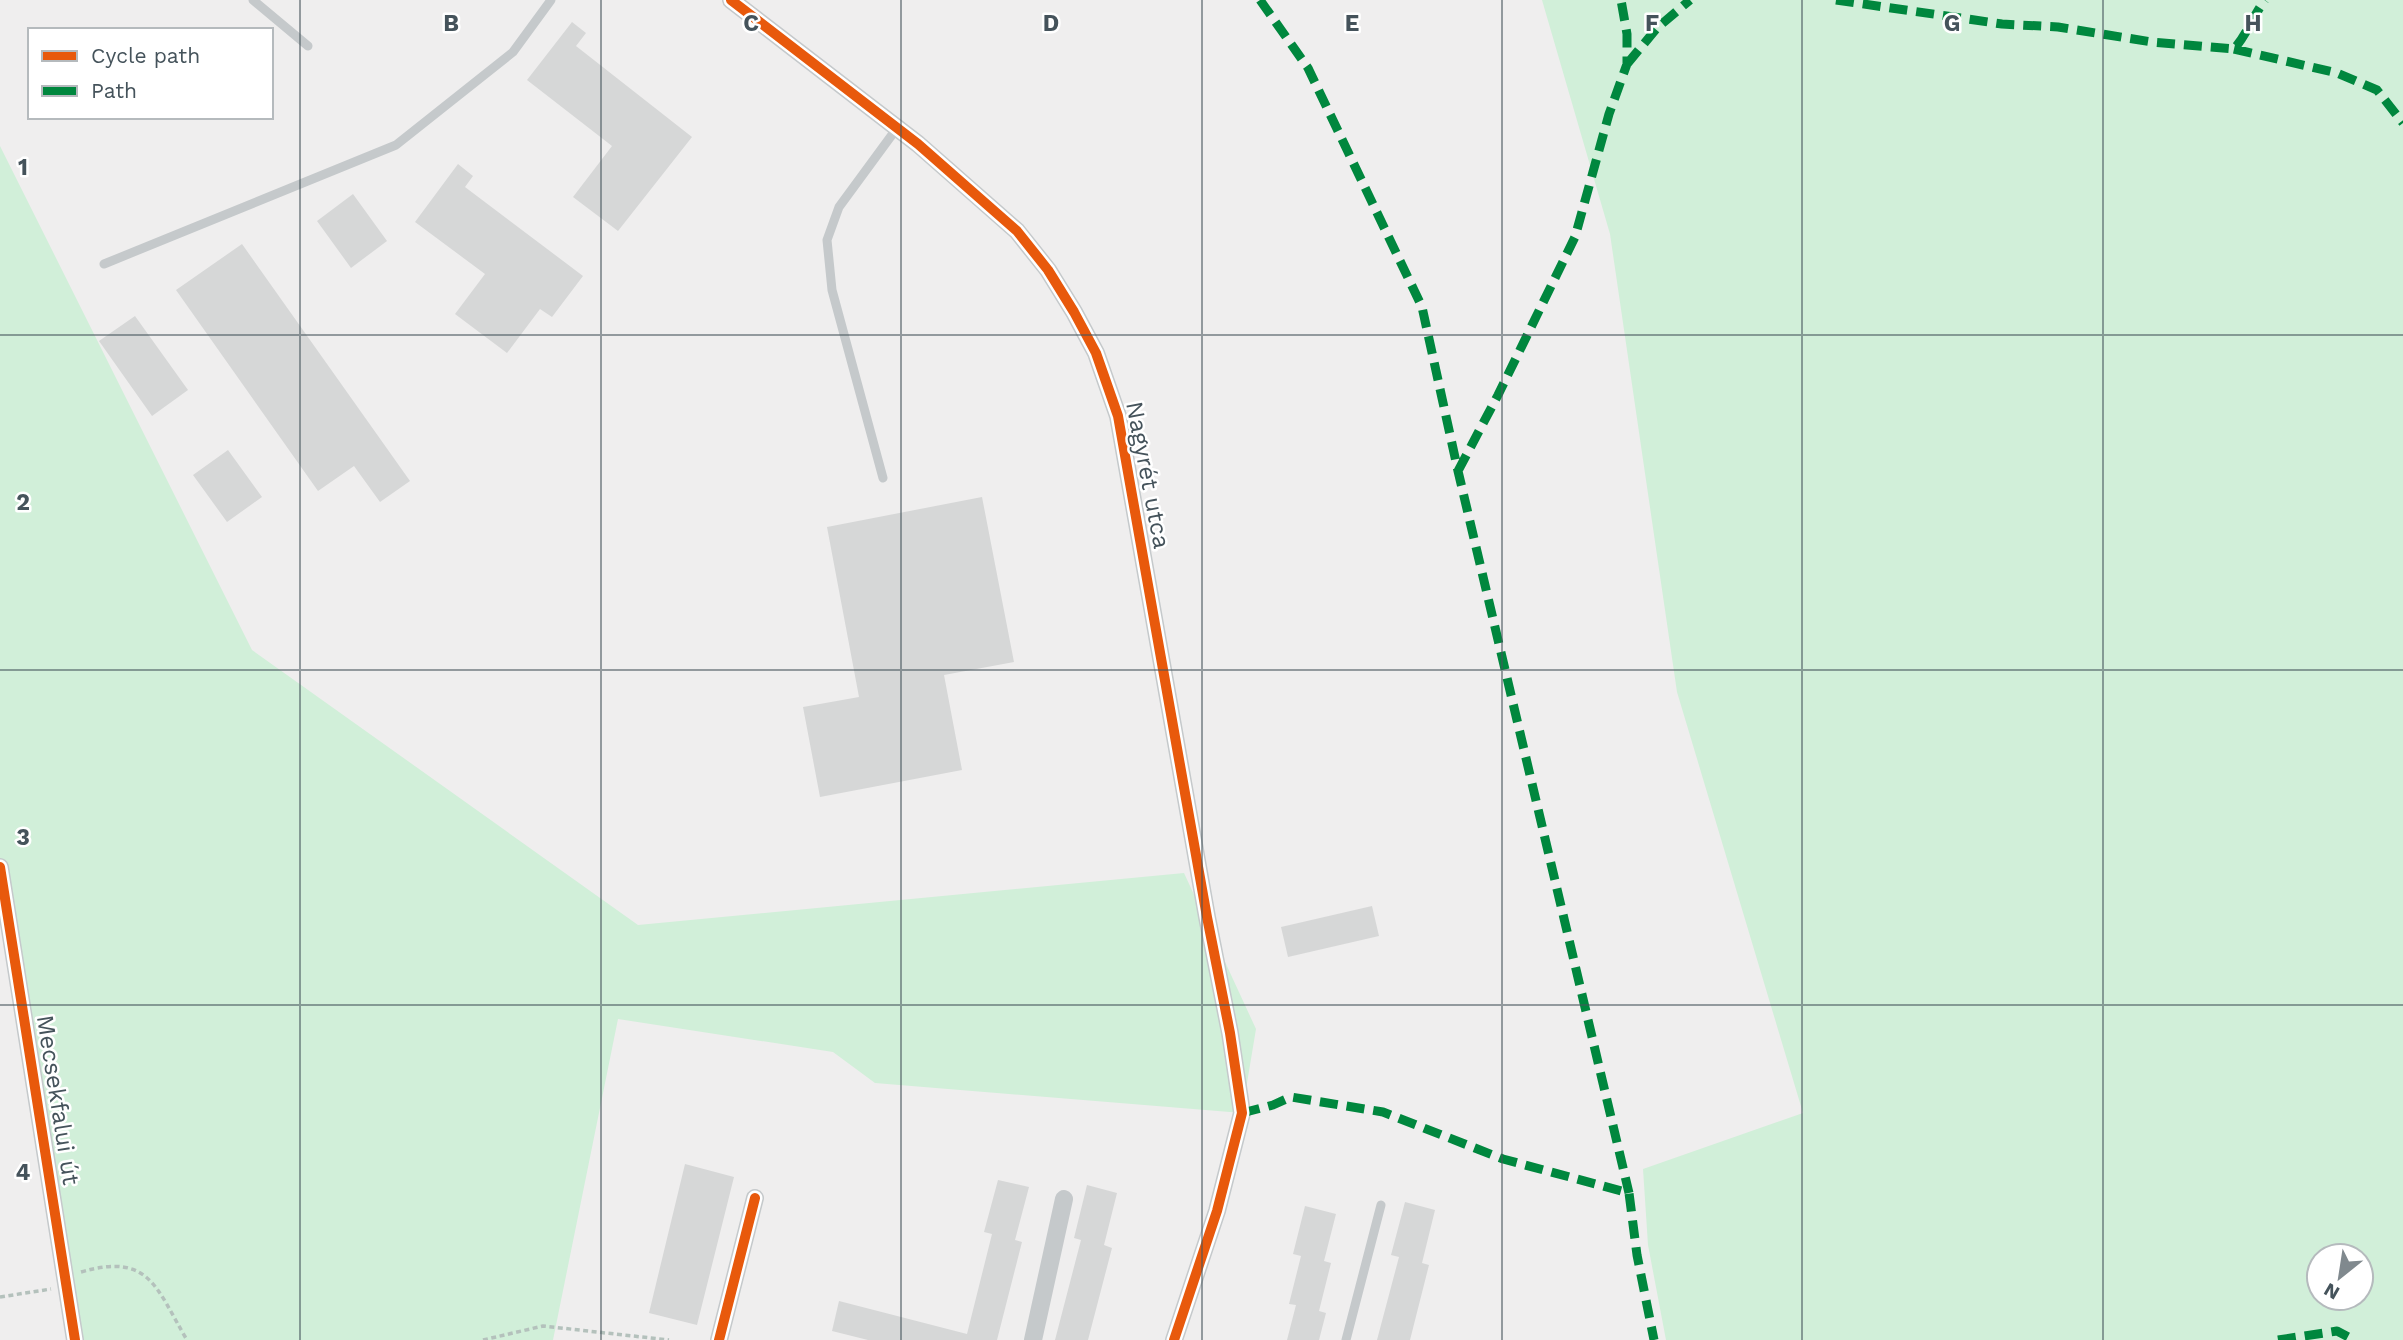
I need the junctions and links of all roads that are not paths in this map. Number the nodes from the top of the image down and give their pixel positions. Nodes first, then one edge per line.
1 (253, 0) edge
2 (551, 0) edge
3 (731, 0) edge
4 (308, 46) dead end
5 (897, 128) junction
6 (103, 264) dead end
7 (883, 478) dead end
8 (0, 867) edge
9 (3, 910) edge
10 (755, 1198) dead end
11 (1064, 1199) dead end
12 (1381, 1205) dead end
13 (75, 1340) edge
14 (719, 1340) edge
15 (1033, 1340) edge
16 (1174, 1340) edge
17 (1346, 1340) edge

1 - 4 lane
2 - 6 lane
3 - 5 street, Nagyrét utca
5 - 7 lane
5 - 16 street, Nagyrét utca
8 - 9 street, Mecsekfalui út
9 - 13 street, Mecsekfalui út
10 - 14 street
11 - 15 street
12 - 17 lane

